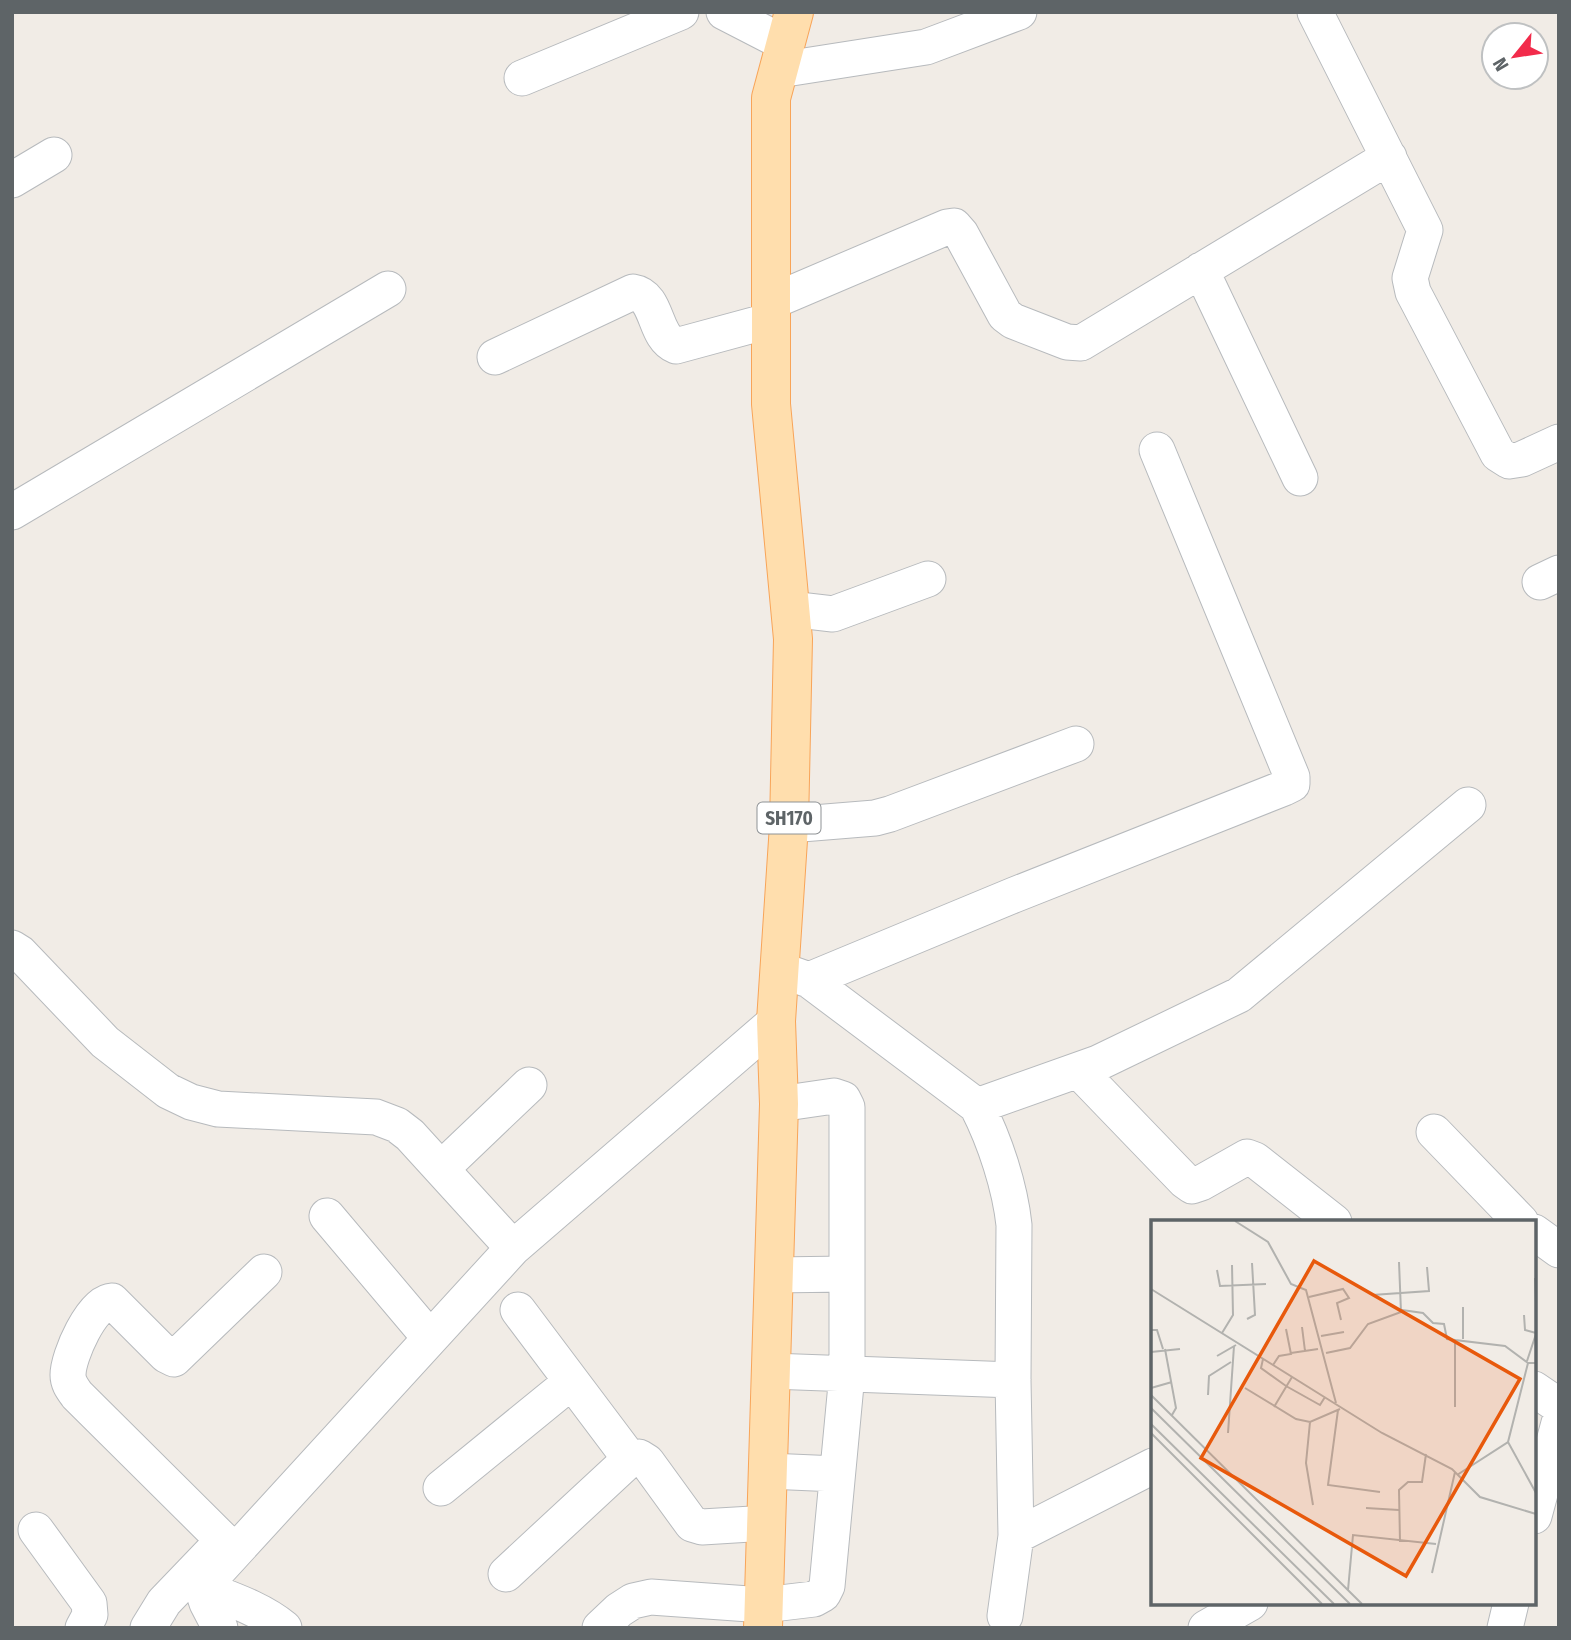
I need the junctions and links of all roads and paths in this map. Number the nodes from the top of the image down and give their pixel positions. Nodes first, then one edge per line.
1 (681, 12) edge
2 (724, 12) edge
3 (1018, 12) edge
4 (1315, 12) edge
5 (786, 42) edge
6 (522, 78) dead end
7 (54, 155) dead end
8 (1389, 157) junction
9 (12, 180) edge
10 (1201, 270) junction
11 (388, 289) dead end
12 (772, 311) junction
13 (495, 357) dead end
14 (1559, 442) edge
15 (1157, 450) dead end
16 (1300, 478) dead end
17 (12, 512) edge
18 (928, 579) dead end
19 (790, 610) junction
20 (1076, 744) dead end
21 (1468, 805) dead end
22 (789, 825) junction
23 (12, 948) edge
24 (794, 975) junction
25 (776, 1021) junction
26 (1079, 1071) junction
27 (529, 1085) dead end
28 (991, 1101) junction
29 (779, 1104) junction
30 (1434, 1132) dead end
31 (441, 1169) junction
32 (327, 1216) dead end
33 (1331, 1220) edge
34 (1519, 1220) edge
35 (1536, 1233) edge
36 (513, 1248) junction
37 (1559, 1250) edge
38 (264, 1272) dead end
39 (847, 1274) junction
40 (774, 1275) junction
41 (517, 1310) dead end
42 (430, 1338) junction
43 (771, 1371) junction
44 (847, 1374) junction
45 (1013, 1380) junction
46 (571, 1382) junction
47 (1536, 1390) edge
48 (1559, 1406) edge
49 (1559, 1423) edge
50 (630, 1459) junction
51 (1151, 1467) edge
52 (768, 1471) junction
53 (837, 1474) junction
54 (441, 1488) dead end
55 (1536, 1509) edge
56 (767, 1523) junction
57 (36, 1530) dead end
58 (1016, 1536) junction
59 (229, 1545) junction
60 (506, 1574) dead end
61 (202, 1588) junction
62 (1246, 1605) edge
63 (1511, 1605) edge
64 (764, 1616) edge
65 (1005, 1616) dead end
66 (83, 1628) edge
67 (148, 1628) edge
68 (219, 1628) edge
69 (284, 1628) edge
70 (600, 1628) edge
71 (1206, 1628) edge
72 (1505, 1628) edge

1 - 6 street
2 - 5 street
3 - 5 street
4 - 8 street
5 - 12 main road, SH170
7 - 9 street
8 - 10 street
8 - 14 street
10 - 12 street
10 - 16 street
11 - 17 street
12 - 13 street
12 - 19 main road, SH170
15 - 24 street
18 - 19 street
19 - 22 main road, SH170
20 - 22 street
21 - 26 street
22 - 24 main road, SH170
23 - 31 street
24 - 25 main road, SH170
24 - 28 street
25 - 29 main road, SH170
25 - 36 street
26 - 28 street
26 - 33 street
27 - 31 street
28 - 45 street
29 - 39 street
29 - 40 main road, SH170
30 - 34 street
31 - 36 street
32 - 42 street
35 - 37 street
36 - 42 street
38 - 59 street
39 - 40 street
39 - 44 street
40 - 43 main road, SH170
41 - 46 street
42 - 59 street
43 - 44 street
43 - 52 main road, SH170
44 - 45 street
44 - 53 street
45 - 58 street
46 - 50 street
46 - 54 street
47 - 48 street
49 - 55 street
50 - 56 street
50 - 60 street
51 - 58 street
52 - 53 street
52 - 56 main road, SH170
53 - 64 street
56 - 64 main road, SH170
57 - 66 street
58 - 65 street
59 - 61 street
59 - 67 street
61 - 68 street
61 - 69 street
62 - 71 street
63 - 72 street
64 - 70 street

